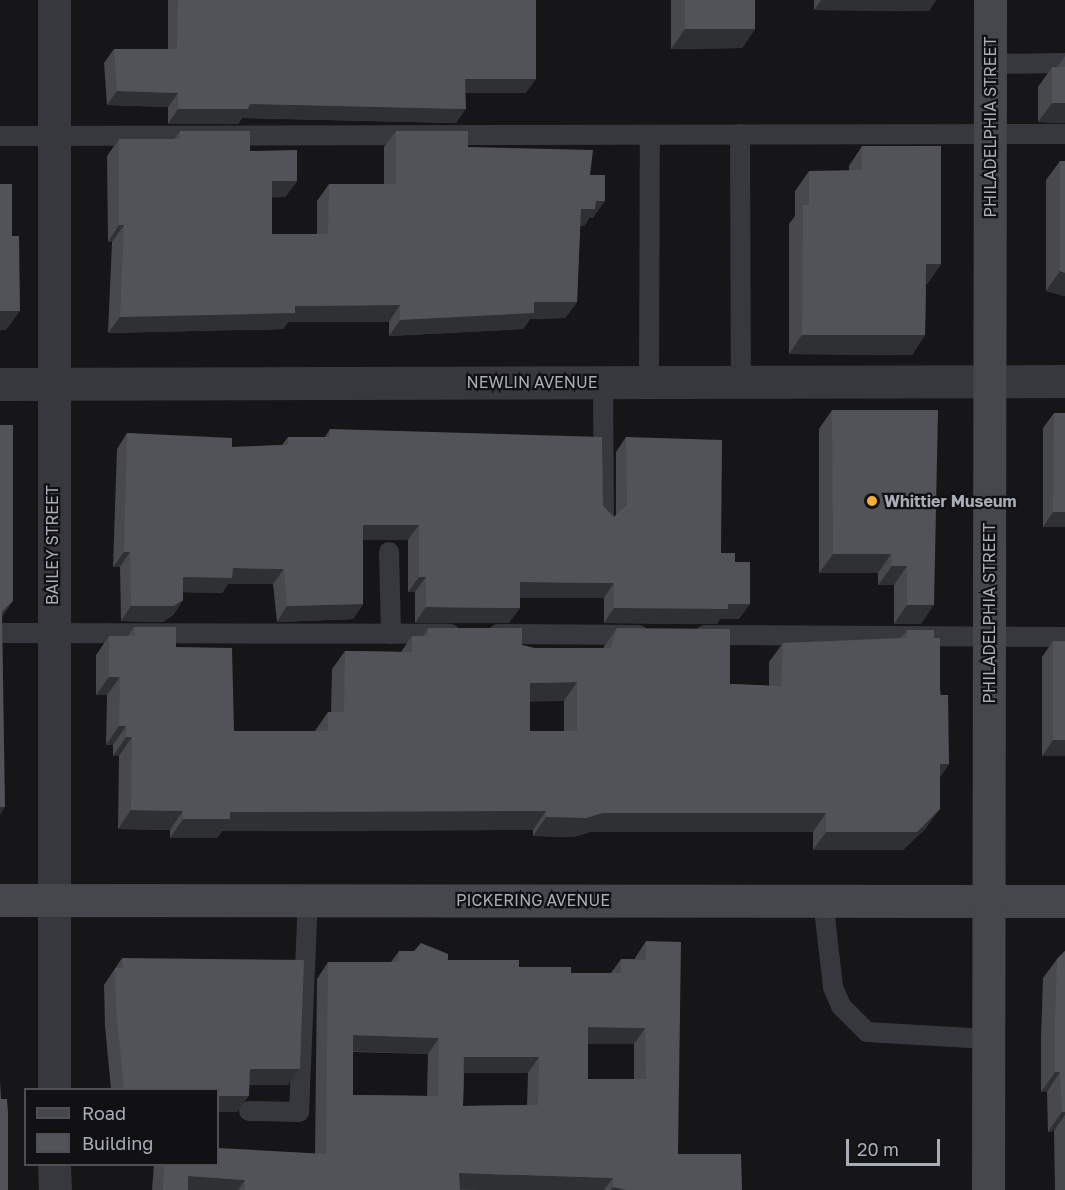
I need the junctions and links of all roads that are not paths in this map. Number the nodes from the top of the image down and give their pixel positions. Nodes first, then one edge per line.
1 (54, 0) edge
2 (990, 0) edge
3 (1065, 63) edge
4 (990, 64) junction
5 (740, 134) junction
6 (990, 134) junction
7 (1065, 134) edge
8 (650, 135) junction
9 (0, 136) edge
10 (54, 136) junction
11 (989, 381) junction
12 (1065, 381) edge
13 (603, 382) junction
14 (650, 382) junction
15 (741, 382) junction
16 (0, 384) edge
17 (52, 384) junction
18 (604, 520) edge
19 (389, 552) dead end
20 (52, 632) junction
21 (0, 633) edge
22 (391, 634) junction
23 (654, 635) edge
24 (678, 635) edge
25 (989, 637) junction
26 (1065, 637) edge
27 (0, 900) edge
28 (52, 900) junction
29 (308, 900) junction
30 (823, 900) junction
31 (988, 901) junction
32 (1065, 901) edge
33 (988, 1039) junction
34 (54, 1088) edge
35 (249, 1111) edge
36 (54, 1166) edge
37 (54, 1190) edge
38 (988, 1190) edge

1 - 10 street, BAILEY STREET
2 - 4 street, PHILADELPHIA STREET
3 - 4 lane
4 - 6 street, PHILADELPHIA STREET
5 - 6 lane
5 - 8 lane
5 - 15 lane
6 - 7 lane
6 - 11 street, PHILADELPHIA STREET
8 - 10 lane
8 - 14 lane
9 - 10 lane
10 - 17 street, BAILEY STREET
11 - 12 street, NEWLIN AVENUE
11 - 15 street, NEWLIN AVENUE
11 - 25 street, PHILADELPHIA STREET
13 - 14 street, NEWLIN AVENUE
13 - 17 street, NEWLIN AVENUE
13 - 18 lane
14 - 15 street, NEWLIN AVENUE
16 - 17 street, NEWLIN AVENUE
17 - 20 street, BAILEY STREET
19 - 22 lane
20 - 21 lane
20 - 22 lane
20 - 28 street, BAILEY STREET
22 - 23 lane
24 - 25 lane
25 - 26 lane
25 - 31 street, PHILADELPHIA STREET
27 - 28 street, PICKERING AVENUE
28 - 29 street, PICKERING AVENUE
28 - 34 street, BAILEY STREET
29 - 30 street, PICKERING AVENUE
29 - 35 lane
30 - 31 street, PICKERING AVENUE
30 - 33 lane
31 - 32 street, PICKERING AVENUE
31 - 33 street, PHILADELPHIA STREET
33 - 38 street, PHILADELPHIA STREET
36 - 37 street

